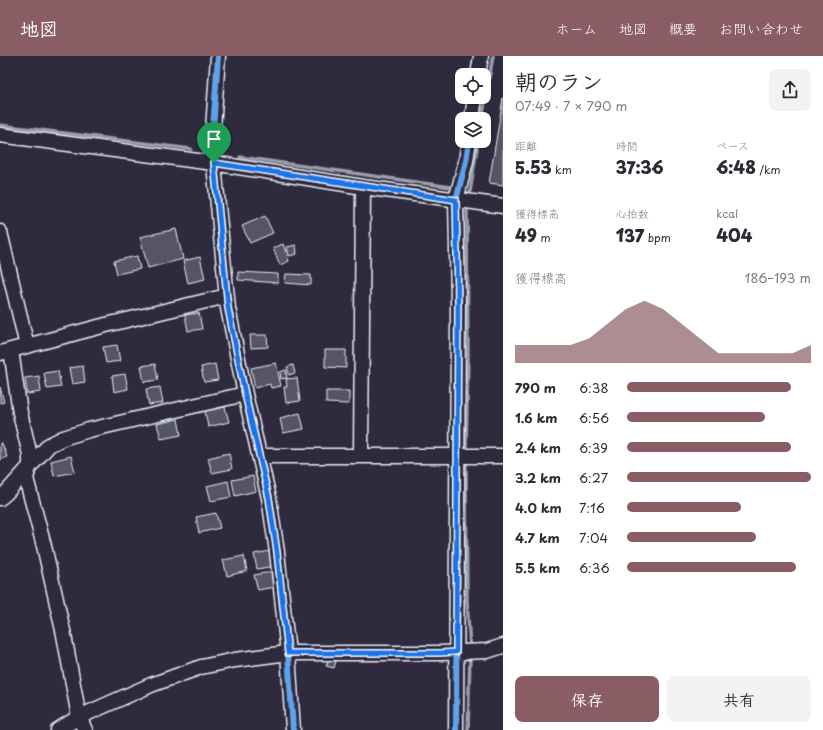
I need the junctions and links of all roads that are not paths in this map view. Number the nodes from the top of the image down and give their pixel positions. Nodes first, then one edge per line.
1 (218, 56) edge
2 (481, 56) edge
3 (479, 68) edge
4 (0, 135) edge
5 (468, 148) edge
6 (214, 163) junction
7 (362, 187) junction
8 (456, 200) junction
9 (503, 206) edge
10 (0, 232) edge
11 (227, 296) junction
12 (27, 346) junction
13 (6, 351) edge
14 (245, 394) junction
15 (260, 456) junction
16 (361, 456) junction
17 (458, 456) junction
18 (503, 456) edge
19 (30, 465) junction
20 (0, 498) edge
21 (503, 646) edge
22 (466, 651) junction
23 (288, 653) junction
24 (79, 717) junction
25 (58, 730) edge
26 (84, 730) edge
27 (293, 730) edge
28 (456, 730) edge

1 - 6 street
2 - 3 street
4 - 6 street
5 - 8 street
6 - 7 street
6 - 11 street
7 - 8 street
7 - 16 street
8 - 9 street
8 - 17 street
10 - 12 street
11 - 12 street
11 - 14 street
12 - 13 street
13 - 19 street
14 - 15 street
14 - 19 street
15 - 16 street
15 - 23 street
16 - 17 street
17 - 18 street
17 - 22 street
19 - 20 street
19 - 24 street
21 - 22 street
22 - 23 street
22 - 28 street
23 - 24 street
23 - 27 street
24 - 25 street
24 - 26 street

